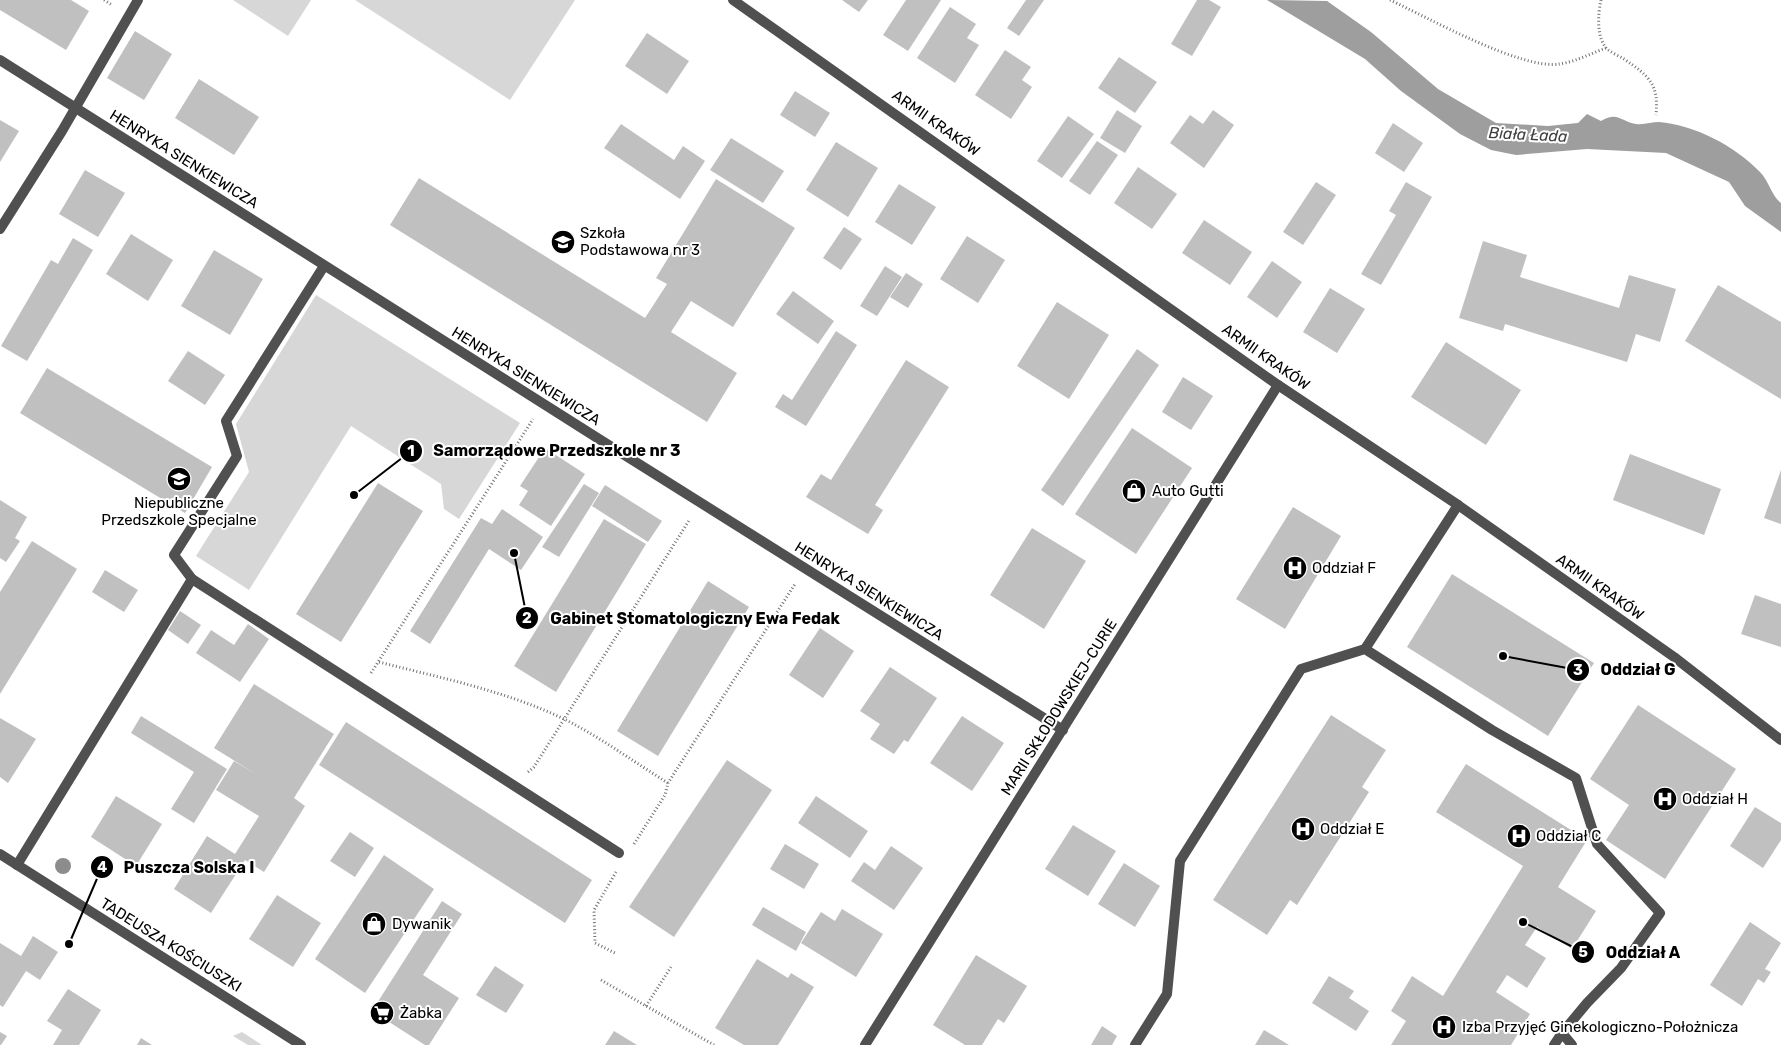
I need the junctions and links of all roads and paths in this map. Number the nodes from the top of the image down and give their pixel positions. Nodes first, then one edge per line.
1 (138, 0) edge
2 (733, 0) edge
3 (1390, 0) edge
4 (1601, 0) edge
5 (1606, 48) junction
6 (0, 60) edge
7 (75, 108) junction
8 (1656, 115) dead end
9 (0, 229) edge
10 (324, 266) junction
11 (1278, 385) junction
12 (542, 404) junction
13 (700, 502) junction
14 (1458, 505) junction
15 (805, 568) junction
16 (192, 578) junction
17 (1365, 650) junction
18 (378, 662) junction
19 (362, 688) junction
20 (565, 720) junction
21 (1064, 730) junction
22 (1781, 740) edge
23 (510, 783) junction
24 (668, 783) junction
25 (630, 851) dead end
26 (619, 853) dead end
27 (0, 854) edge
28 (17, 865) junction
29 (620, 867) dead end
30 (618, 954) dead end
31 (671, 967) dead end
32 (601, 980) dead end
33 (646, 1006) junction
34 (1562, 1033) junction
35 (301, 1045) edge
36 (714, 1045) edge
37 (864, 1045) edge
38 (1134, 1045) edge
39 (1554, 1045) edge
40 (1572, 1045) edge

1 - 7 street
2 - 11 street, ARMII KRAKÓW
3 - 5 path
4 - 5 path
5 - 8 path
6 - 7 street, HENRYKA SIENKIEWICZA
7 - 9 street
7 - 10 street, HENRYKA SIENKIEWICZA
10 - 12 street, HENRYKA SIENKIEWICZA
10 - 16 street
11 - 14 street, ARMII KRAKÓW
11 - 21 street, MARII SKŁODOWSKIEJ-CURIE
12 - 13 street, HENRYKA SIENKIEWICZA
12 - 18 path
13 - 15 street, HENRYKA SIENKIEWICZA
13 - 20 path
14 - 17 street
14 - 22 street, ARMII KRAKÓW
15 - 21 street, HENRYKA SIENKIEWICZA
15 - 24 path
16 - 19 street
16 - 28 street
17 - 34 street
17 - 38 street
18 - 19 path
18 - 20 path
19 - 23 street
20 - 23 path
20 - 24 path
21 - 37 street, MARII SKŁODOWSKIEJ-CURIE
23 - 26 street
24 - 25 path
27 - 28 street, TADEUSZA KOŚCIUSZKI
28 - 35 street, TADEUSZA KOŚCIUSZKI
29 - 30 path
31 - 33 path
32 - 33 path
33 - 36 path
34 - 39 street
34 - 40 street

